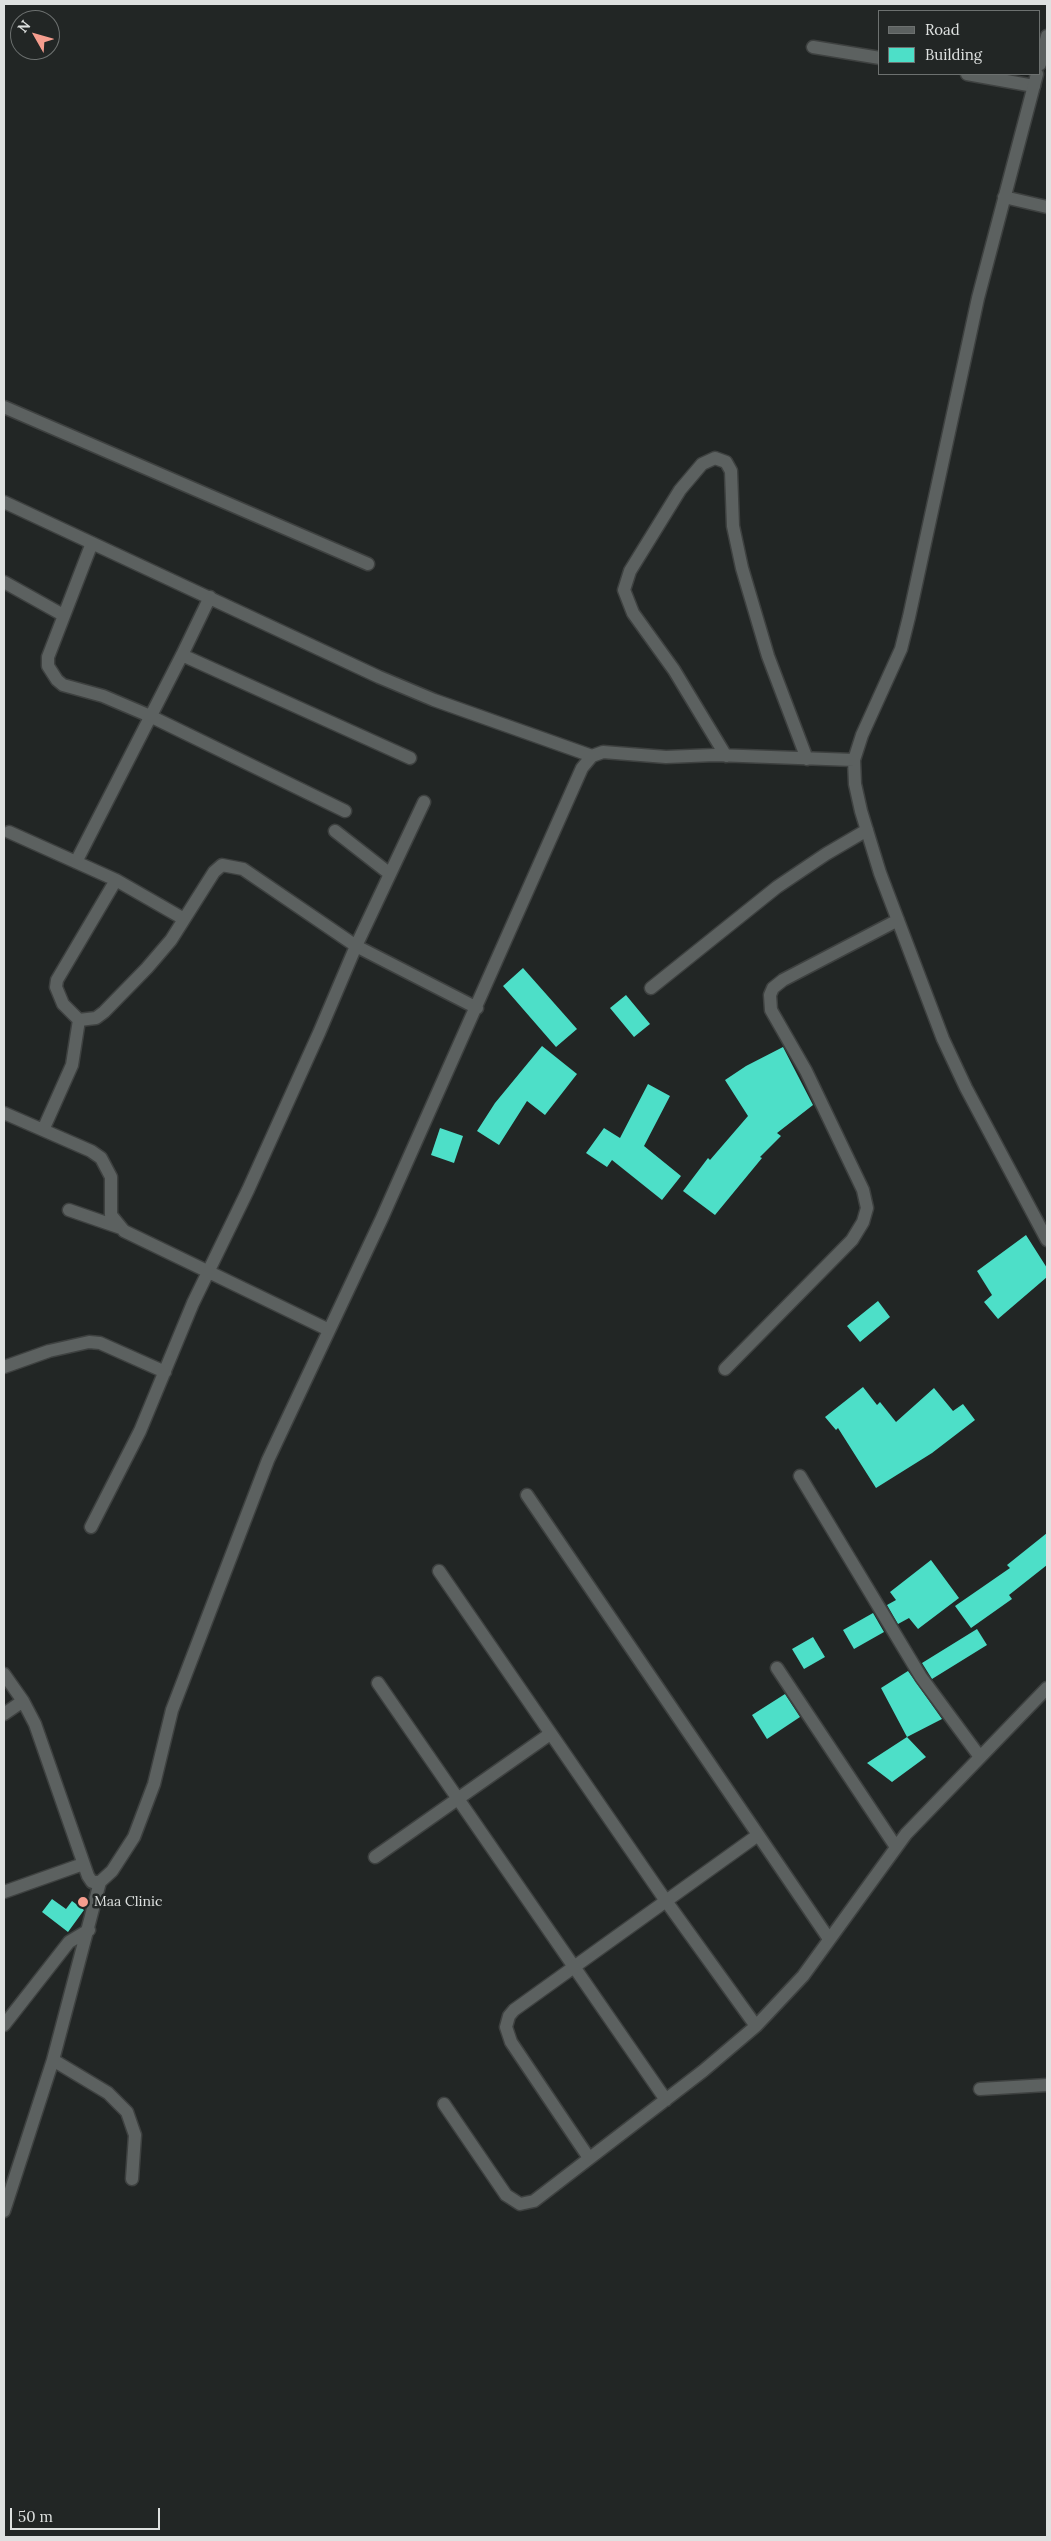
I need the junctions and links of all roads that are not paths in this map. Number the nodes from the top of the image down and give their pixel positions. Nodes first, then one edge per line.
1 (1047, 36) edge
2 (813, 47) dead end
3 (878, 58) edge
4 (1041, 60) edge
5 (978, 75) edge
6 (1036, 80) edge
7 (1004, 197) junction
8 (1047, 207) edge
9 (4, 407) edge
10 (4, 502) edge
11 (92, 543) junction
12 (368, 564) dead end
13 (4, 582) edge
14 (210, 597) junction
15 (63, 615) junction
16 (182, 655) junction
17 (150, 716) junction
18 (592, 756) junction
19 (726, 756) junction
20 (410, 758) dead end
21 (807, 759) junction
22 (854, 760) junction
23 (424, 802) dead end
24 (345, 811) dead end
25 (867, 830) junction
26 (335, 831) dead end
27 (9, 832) dead end
28 (76, 862) junction
29 (390, 874) junction
30 (116, 880) junction
31 (184, 919) junction
32 (898, 920) junction
33 (356, 946) junction
34 (652, 988) dead end
35 (477, 1008) junction
36 (79, 1020) junction
37 (4, 1113) edge
38 (43, 1130) junction
39 (69, 1210) dead end
40 (120, 1228) junction
41 (1047, 1240) edge
42 (207, 1271) junction
43 (329, 1330) junction
44 (4, 1367) edge
45 (724, 1369) dead end
46 (164, 1372) junction
47 (800, 1476) dead end
48 (527, 1495) dead end
49 (91, 1527) dead end
50 (439, 1571) dead end
51 (777, 1668) dead end
52 (4, 1674) edge
53 (378, 1683) dead end
54 (1047, 1688) edge
55 (23, 1701) junction
56 (4, 1714) edge
57 (550, 1734) junction
58 (980, 1757) junction
59 (458, 1799) junction
60 (758, 1834) junction
61 (896, 1847) junction
62 (375, 1857) dead end
63 (83, 1864) junction
64 (100, 1882) junction
65 (4, 1892) edge
66 (666, 1901) junction
67 (89, 1930) junction
68 (829, 1940) junction
69 (574, 1967) junction
70 (4, 2025) edge
71 (756, 2026) junction
72 (53, 2060) junction
73 (1047, 2085) edge
74 (980, 2089) dead end
75 (666, 2100) junction
76 (444, 2104) dead end
77 (589, 2158) junction
78 (132, 2179) dead end
79 (4, 2211) edge

1 - 4 street
2 - 3 street
5 - 6 street
6 - 7 street
7 - 8 street
7 - 22 street
9 - 12 street
10 - 11 street
11 - 14 street
11 - 15 street
13 - 15 street
14 - 16 street
14 - 18 street
15 - 17 street
16 - 17 street
16 - 20 street
17 - 24 street
17 - 28 street
18 - 19 street
18 - 35 street
19 - 21 street
19 - 21 street
21 - 22 street
22 - 25 street
23 - 29 street
25 - 32 street
25 - 34 street
26 - 29 street
27 - 28 street
28 - 30 street
29 - 33 street
30 - 31 street
30 - 36 street
31 - 33 street
31 - 36 street
32 - 41 street
32 - 45 street
33 - 35 street
33 - 42 street
35 - 43 street
36 - 38 street
37 - 38 street
38 - 40 street
39 - 40 street
40 - 42 street
42 - 43 street
42 - 46 street
43 - 64 street
44 - 46 street
46 - 49 street
47 - 58 street
48 - 60 street
50 - 57 street
51 - 61 street
52 - 55 street
53 - 59 street
54 - 58 street
55 - 56 street
55 - 63 street
57 - 59 street
57 - 66 street
58 - 61 street
59 - 62 street
59 - 69 street
60 - 66 street
60 - 68 street
61 - 68 street
63 - 64 street
63 - 65 street
64 - 67 street
66 - 69 street
66 - 71 street
67 - 70 street
67 - 72 street
68 - 71 street
69 - 75 street
69 - 77 street
71 - 75 street
72 - 78 street
72 - 79 street
73 - 74 street
75 - 77 street
76 - 77 street

